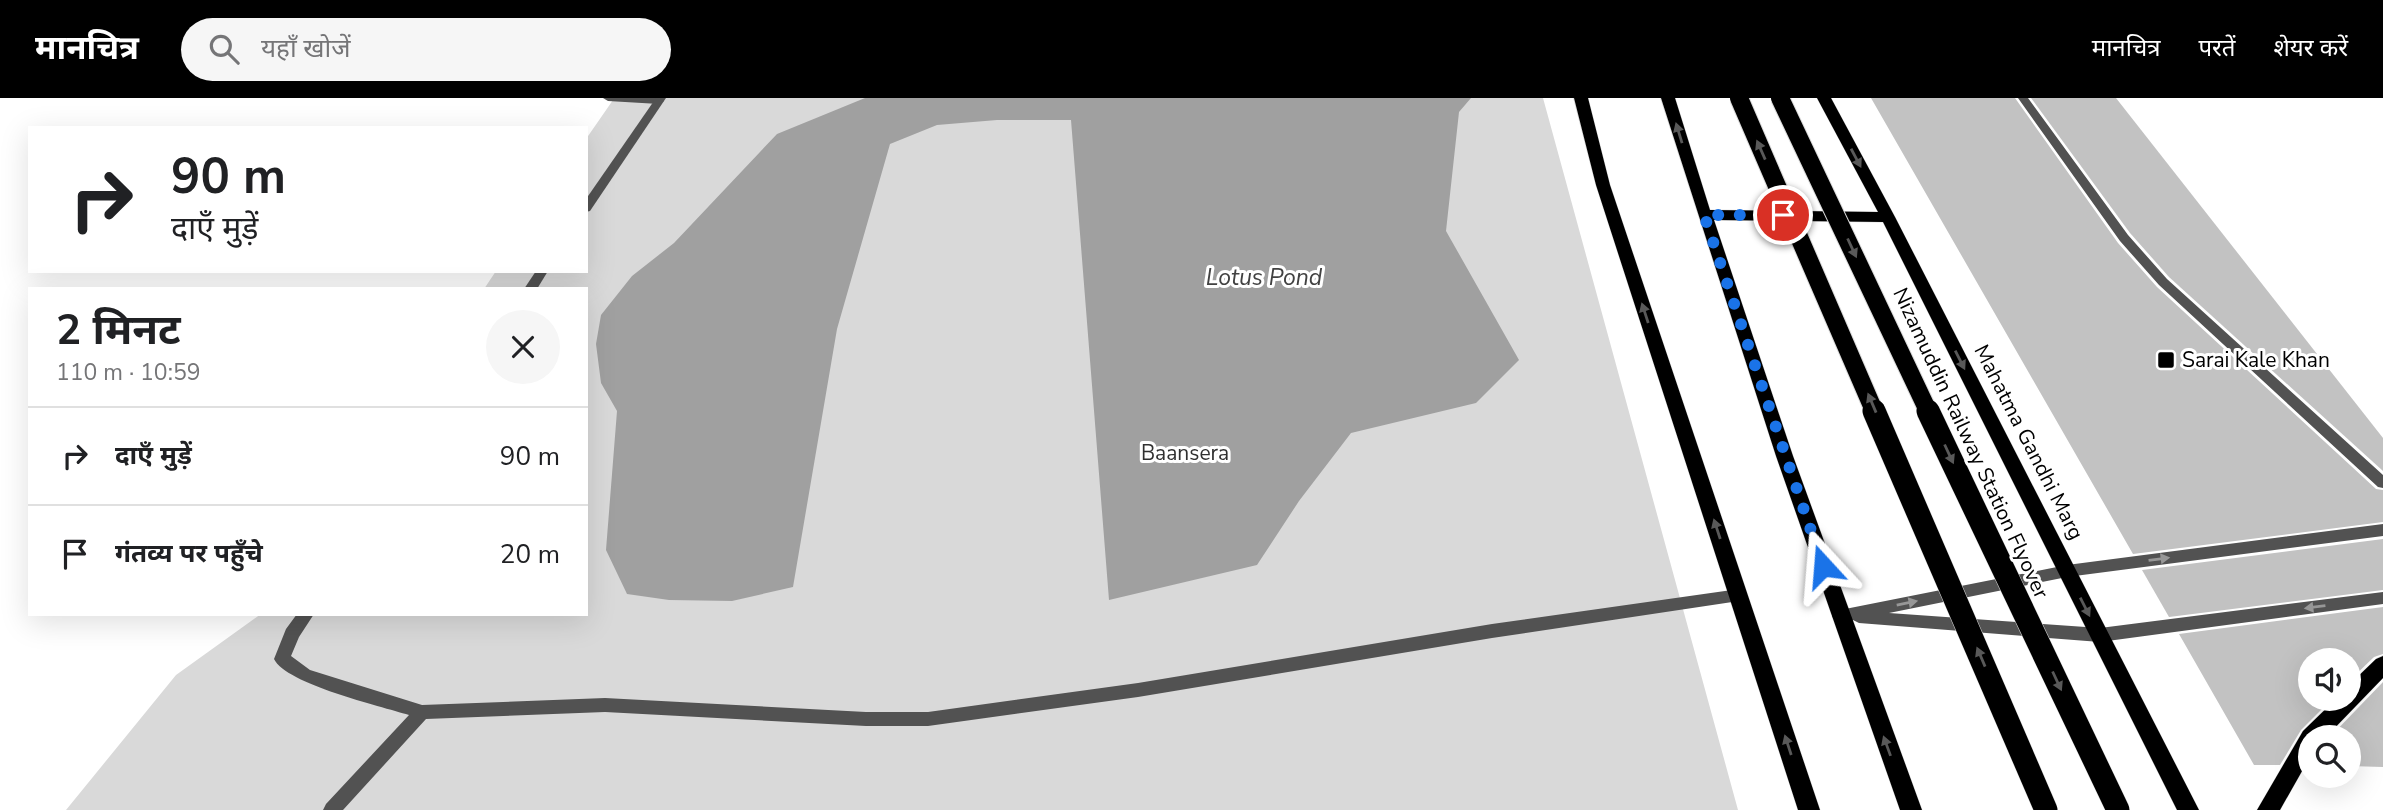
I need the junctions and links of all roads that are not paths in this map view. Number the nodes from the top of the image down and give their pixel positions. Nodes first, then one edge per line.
1 (608, 98) edge
2 (1581, 98) edge
3 (1668, 98) edge
4 (1739, 98) edge
5 (1780, 98) edge
6 (1824, 98) edge
7 (2023, 98) edge
8 (660, 100) edge
9 (588, 205) edge
10 (1704, 215) junction
11 (1888, 216) junction
12 (2383, 483) edge
13 (2383, 530) edge
14 (2067, 571) junction
15 (1739, 595) junction
16 (2383, 598) edge
17 (305, 616) edge
18 (1840, 616) junction
19 (2100, 635) junction
20 (2383, 665) edge
21 (422, 712) junction
22 (2324, 725) edge
23 (2298, 760) edge
24 (332, 810) edge
25 (1809, 810) edge
26 (1911, 810) edge
27 (2046, 810) edge
28 (2118, 810) edge
29 (2189, 810) edge
30 (2268, 810) edge

1 - 8 street
15 -> 2 main road
10 -> 3 main road
27 -> 4 highway, bridge
5 -> 28 highway, Nizamuddin Railway Station Flyover, bridge
6 -> 11 main road, Mahatma Gandhi Marg
7 - 12 street
8 - 9 street
10 - 11 main road
10 - 18 main road
11 -> 14 main road, Mahatma Gandhi Marg
14 -> 13 street
18 -> 14 street
14 -> 19 main road, Mahatma Gandhi Marg
15 - 21 street
25 -> 15 main road
16 -> 19 street
17 - 21 street
18 - 19 street
26 -> 18 main road
19 - 29 main road, Mahatma Gandhi Marg
20 - 22 main road
21 - 24 street
23 - 30 main road

